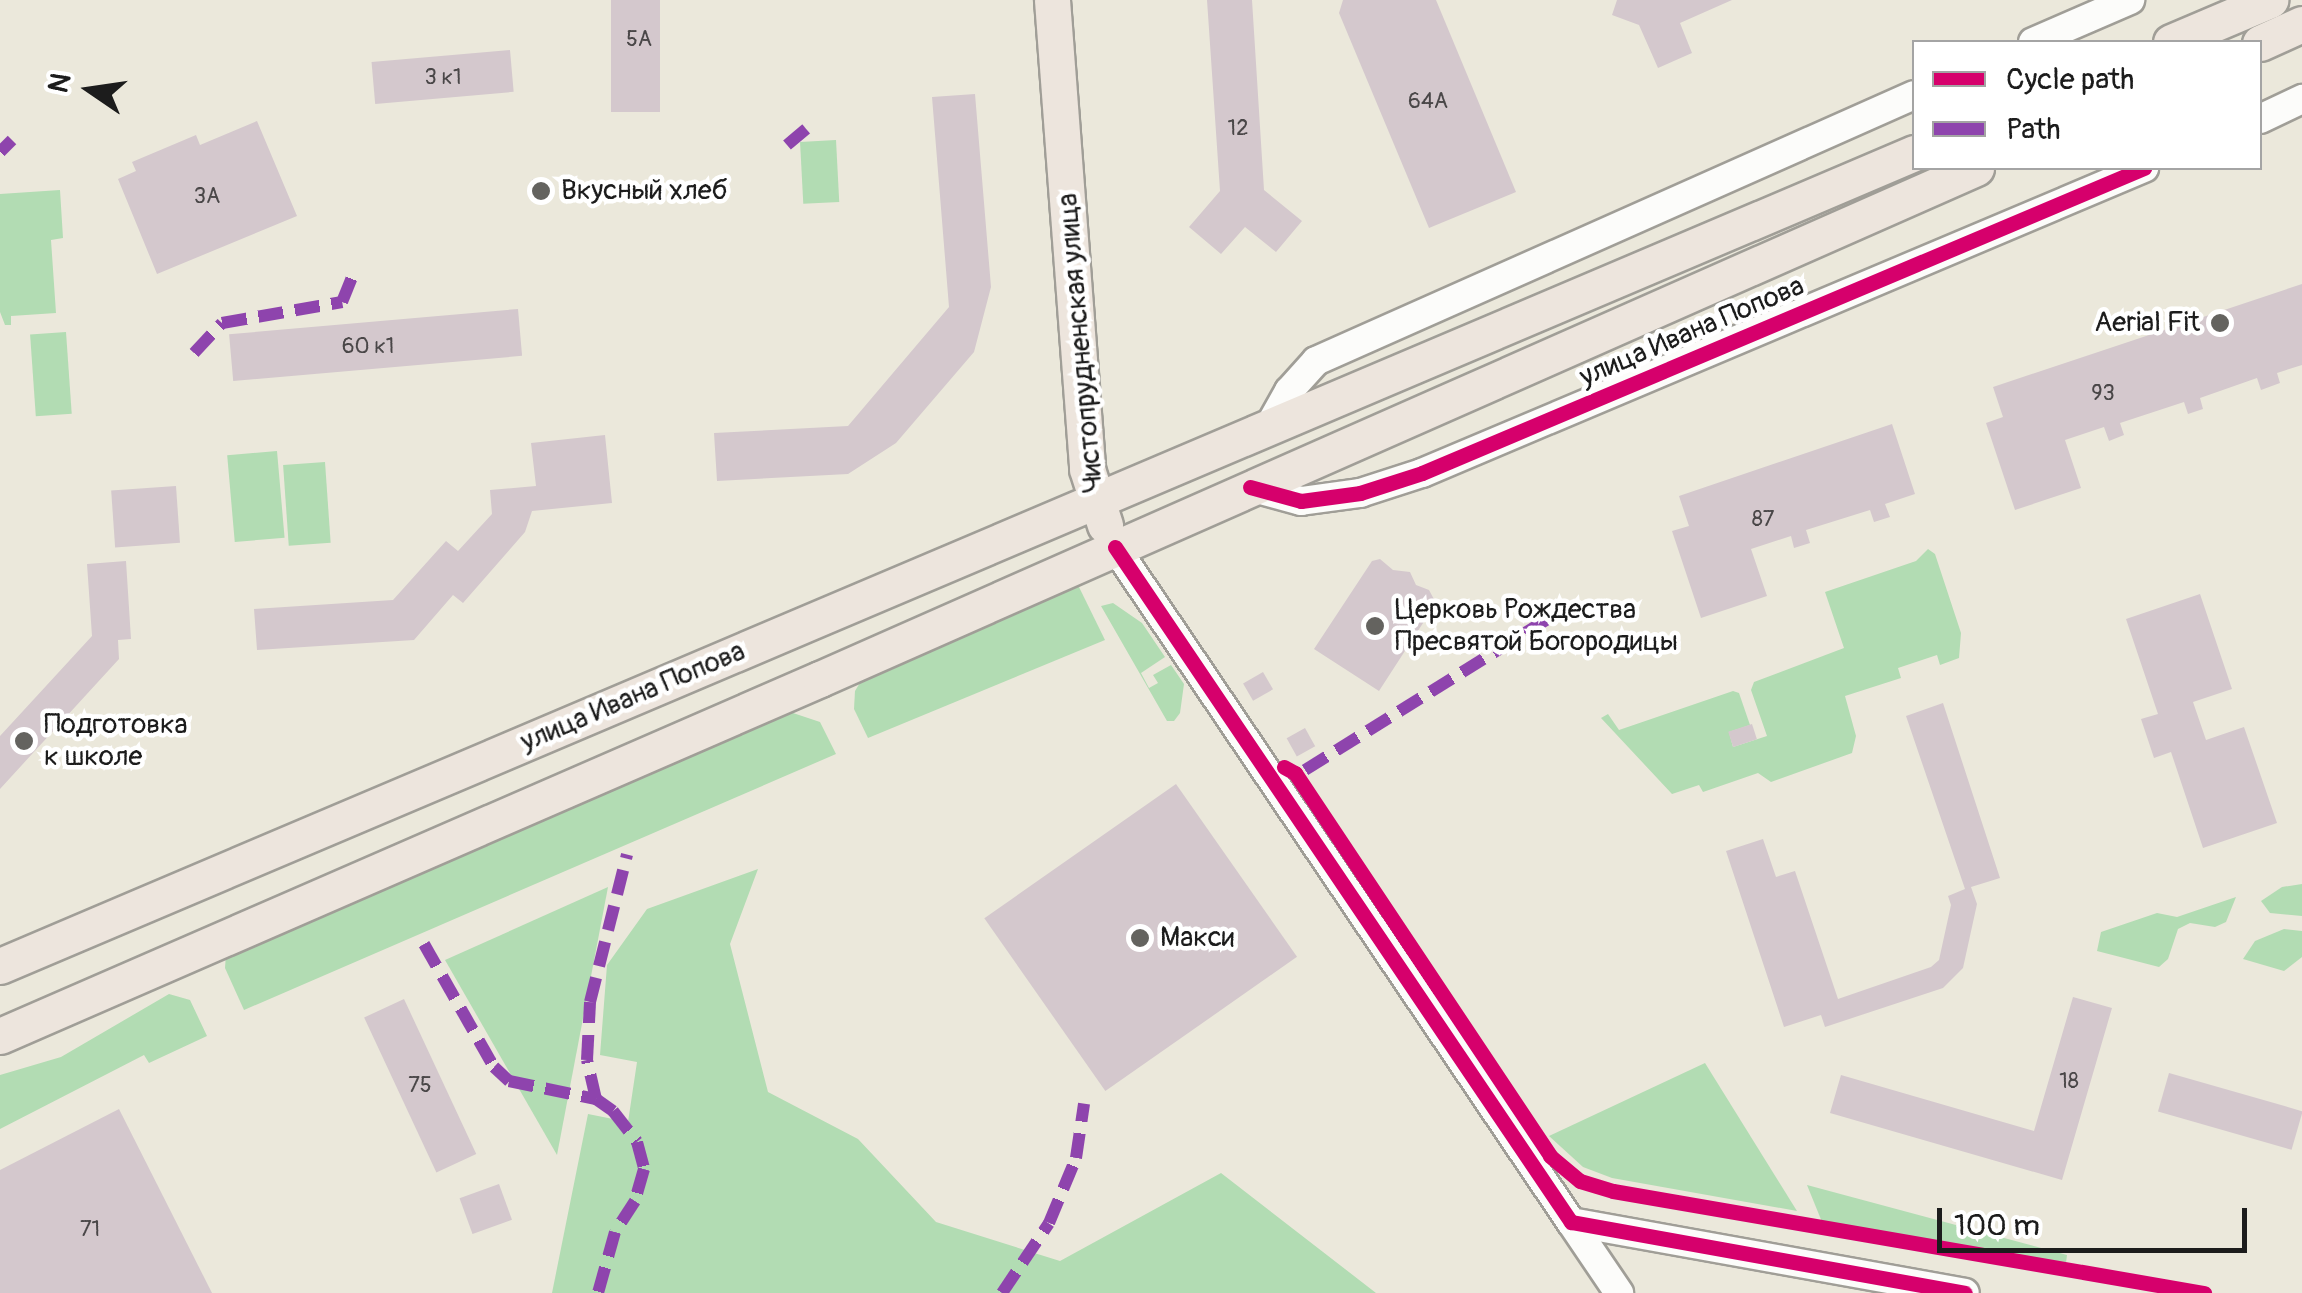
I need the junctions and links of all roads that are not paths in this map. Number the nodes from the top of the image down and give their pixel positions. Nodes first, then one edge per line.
1 (1052, 0) edge
2 (2130, 0) edge
3 (2270, 0) edge
4 (2302, 24) edge
5 (2038, 40) edge
6 (2176, 40) edge
7 (2262, 41) edge
8 (1912, 95) edge
9 (2302, 99) edge
10 (2262, 118) edge
11 (1912, 153) edge
12 (1971, 170) edge
13 (2139, 170) edge
14 (1267, 430) junction
15 (1250, 487) junction
16 (1095, 504) junction
17 (1115, 547) junction
18 (0, 966) edge
19 (0, 1036) edge
20 (1572, 1222) junction
21 (1619, 1293) edge
22 (1965, 1293) edge

1 - 16 main road, Чистопрудненская улица
2 - 5 street
3 - 6 main road
4 - 7 main road
8 - 14 street
9 - 10 street
11 - 14 main road, улица Ивана Попова
12 - 15 main road, улица Ивана Попова
13 - 15 street, улица Ивана Попова
14 - 16 main road, улица Ивана Попова
15 - 17 main road, улица Ивана Попова
16 - 17 main road, Чистопрудненская улица
16 - 18 main road, улица Ивана Попова
17 - 19 main road, улица Ивана Попова
17 - 20 street, Чистопрудненская улица
20 - 21 street, Чистопрудненская улица
20 - 22 street

